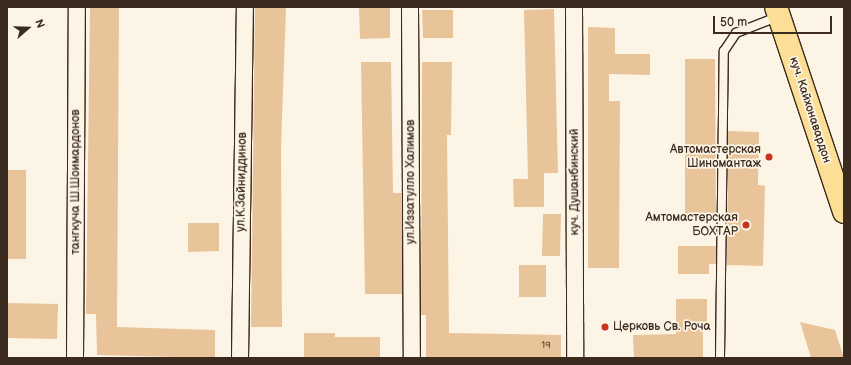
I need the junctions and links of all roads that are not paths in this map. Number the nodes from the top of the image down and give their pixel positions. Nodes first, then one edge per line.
1 (77, 7) edge
2 (245, 7) edge
3 (410, 7) edge
4 (574, 7) edge
5 (777, 12) edge
6 (844, 212) edge
7 (75, 358) edge
8 (240, 358) edge
9 (412, 358) edge
10 (575, 358) edge
11 (720, 358) edge

1 - 7 street, тангкуча Ш.Шоимардонов
2 - 8 street, ул.К.Зайниддинов
3 - 9 street, ул.Иззатулло Халимов
4 - 10 street, куч. Душанбинский
5 - 6 main road, куч. Кайхонавардон
5 - 11 lane

